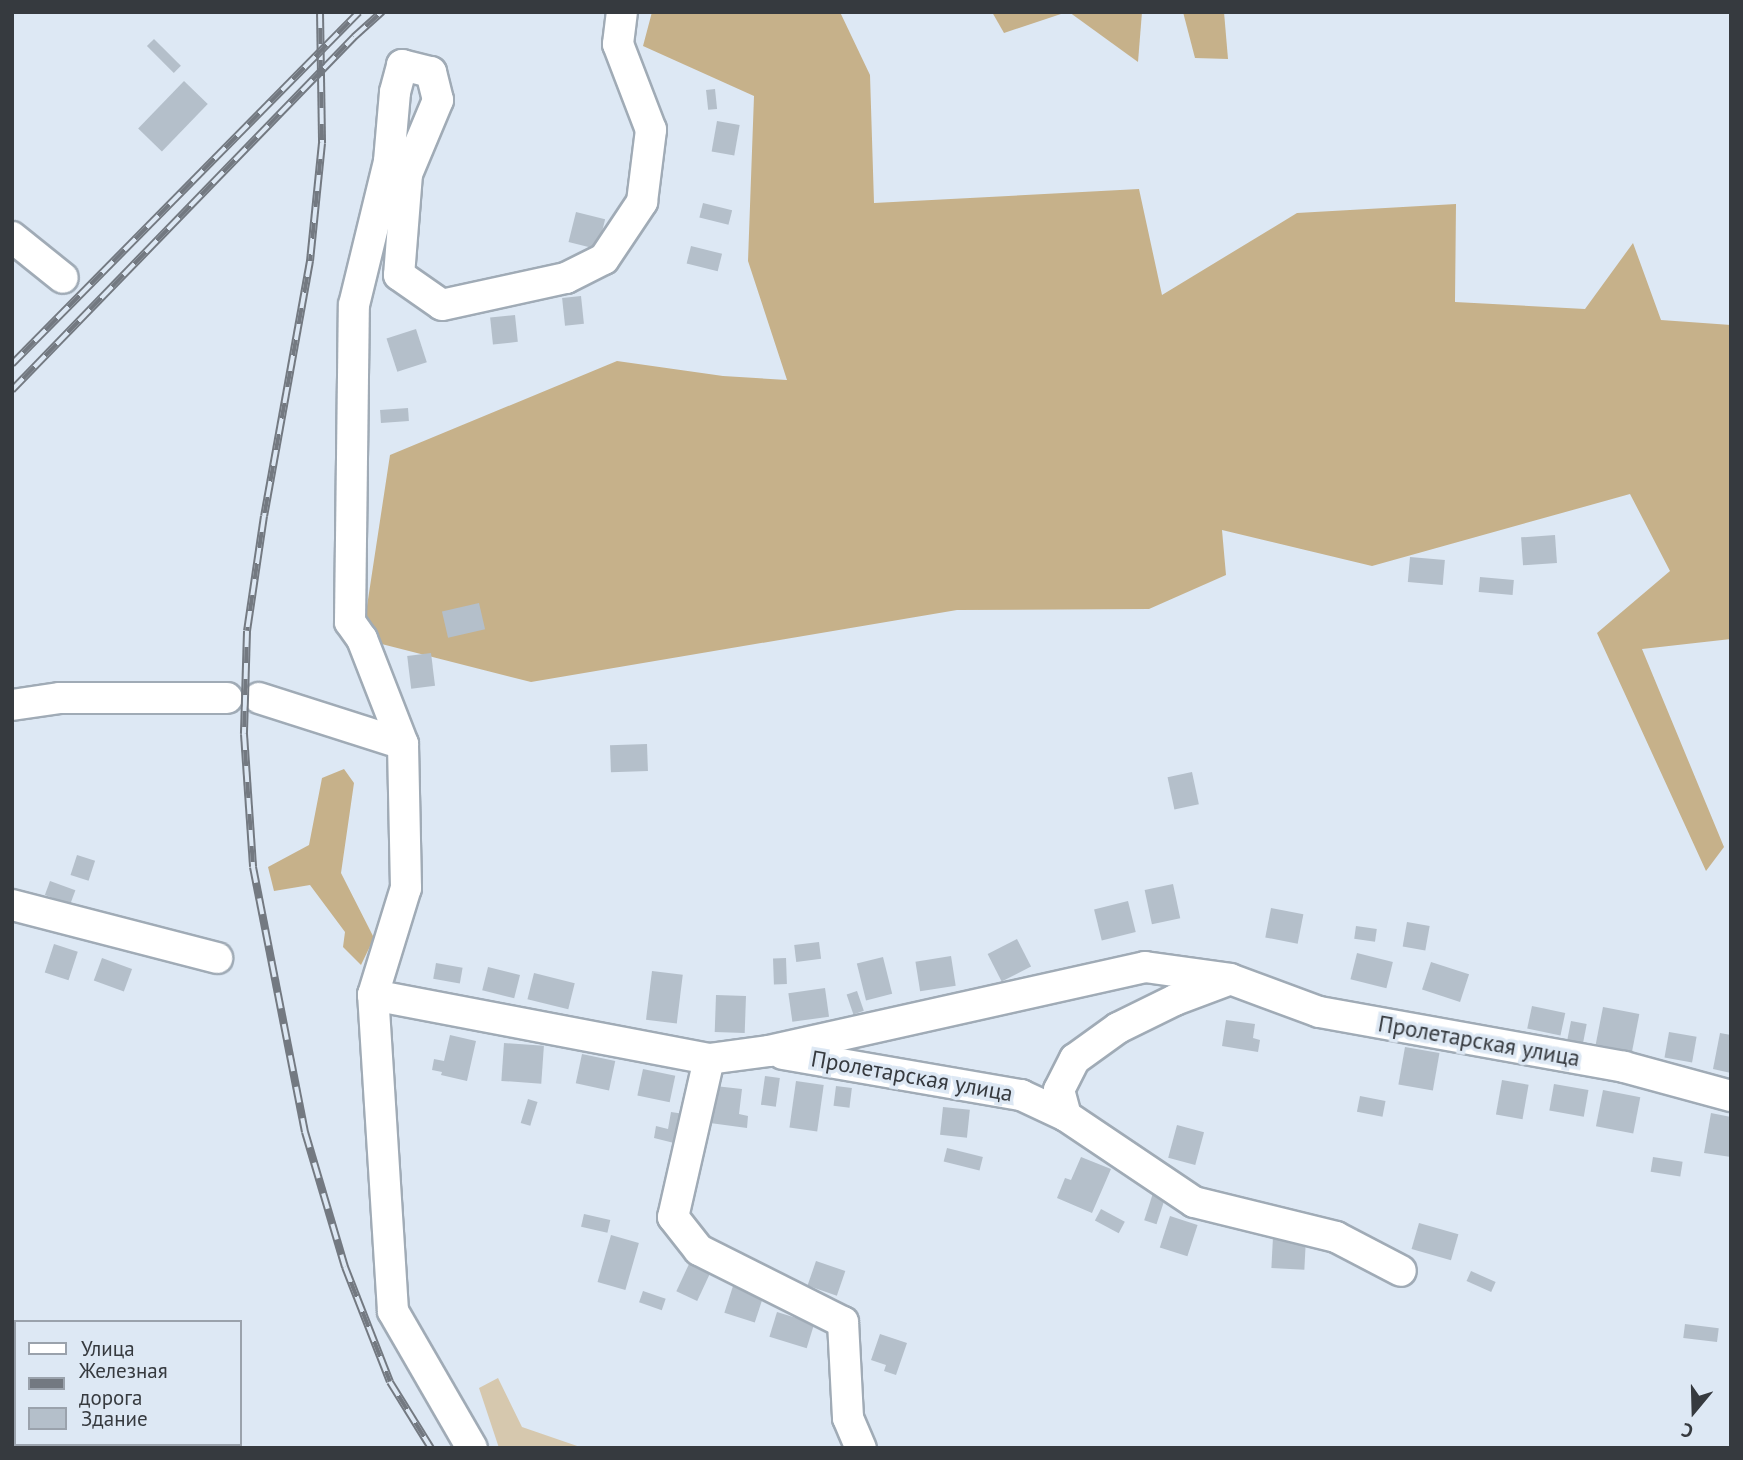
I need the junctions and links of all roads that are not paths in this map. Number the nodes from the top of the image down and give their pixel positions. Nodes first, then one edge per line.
1 (622, 12) edge
2 (12, 237) edge
3 (63, 278) dead end
4 (227, 698) dead end
5 (259, 698) dead end
6 (12, 705) edge
7 (403, 744) junction
8 (12, 905) edge
9 (217, 958) dead end
10 (1230, 979) junction
11 (373, 995) junction
12 (769, 1051) junction
13 (709, 1059) junction
14 (1731, 1096) edge
15 (1066, 1116) junction
16 (1401, 1271) dead end
17 (472, 1448) edge
18 (861, 1448) edge

1 - 7 street
2 - 3 street
4 - 6 street
5 - 7 street
7 - 11 street
8 - 9 street
10 - 12 street, Пролетарская улица
10 - 14 street, Пролетарская улица
10 - 15 street
11 - 13 street, Пролетарская улица
11 - 17 street
12 - 13 street, Пролетарская улица
12 - 15 street, Пролетарская улица
13 - 18 street
15 - 16 street, Пролетарская улица

